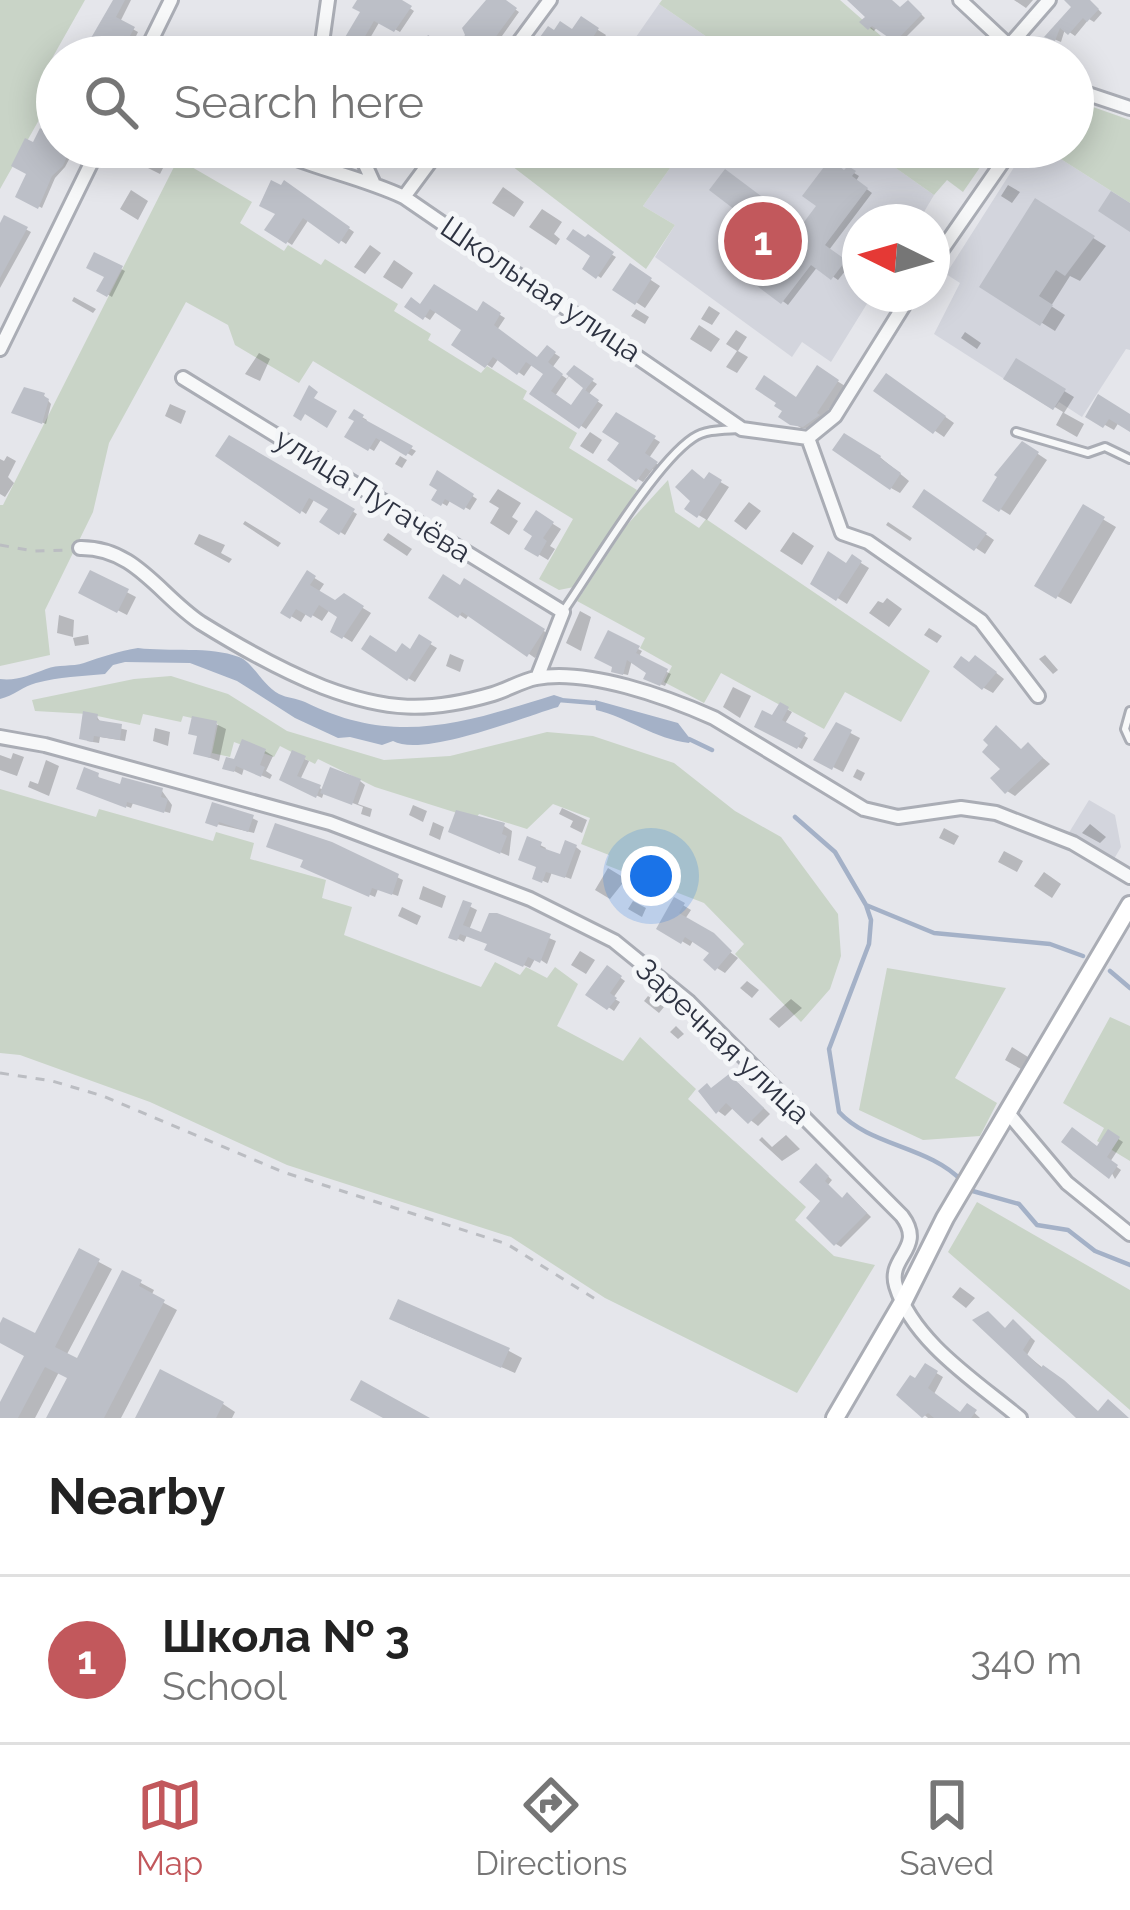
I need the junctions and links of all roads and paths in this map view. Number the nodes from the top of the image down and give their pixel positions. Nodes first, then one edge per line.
1 (171, 0) edge
2 (328, 0) edge
3 (550, 0) edge
4 (960, 0) edge
5 (1049, 0) edge
6 (153, 36) edge
7 (323, 36) edge
8 (523, 36) edge
9 (998, 36) edge
10 (1018, 36) edge
11 (1094, 96) edge
12 (1130, 108) edge
13 (89, 168) edge
14 (322, 168) edge
15 (367, 168) edge
16 (425, 168) edge
17 (998, 168) edge
18 (373, 182) junction
19 (404, 196) junction
20 (950, 238) edge
21 (900, 312) edge
22 (0, 349) edge
23 (183, 378) dead end
24 (742, 429) junction
25 (1016, 432) dead end
26 (808, 438) junction
27 (1130, 459) edge
28 (0, 544) edge
29 (80, 548) joint
30 (563, 612) junction
31 (537, 678) junction
32 (1038, 697) dead end
33 (1130, 711) edge
34 (0, 737) edge
35 (1130, 740) edge
36 (1130, 877) edge
37 (1130, 904) edge
38 (0, 1073) edge
39 (1009, 1113) junction
40 (1130, 1234) edge
41 (904, 1300) junction
42 (600, 1302) dead end
43 (835, 1418) edge
44 (1020, 1418) edge

1 - 6 street
2 - 7 street
3 - 8 street
4 - 9 street
5 - 10 street
11 - 12 street
13 - 22 street
14 - 18 street, Школьная улица
15 - 18 street
16 - 19 street
17 - 20 street
18 - 19 street, Школьная улица
19 - 24 street, Школьная улица
21 - 26 street
23 - 30 street, улица Пугачёва
24 - 26 street, Школьная улица
24 - 30 lane
25 - 27 lane
26 - 32 street
28 - 29 path
29 - 31 street
30 - 31 street
31 - 36 street
33 - 35 lane
34 - 41 street, Заречная улица
37 - 39 main road
38 - 42 path
39 - 40 street
39 - 41 main road
41 - 43 main road
41 - 44 street

